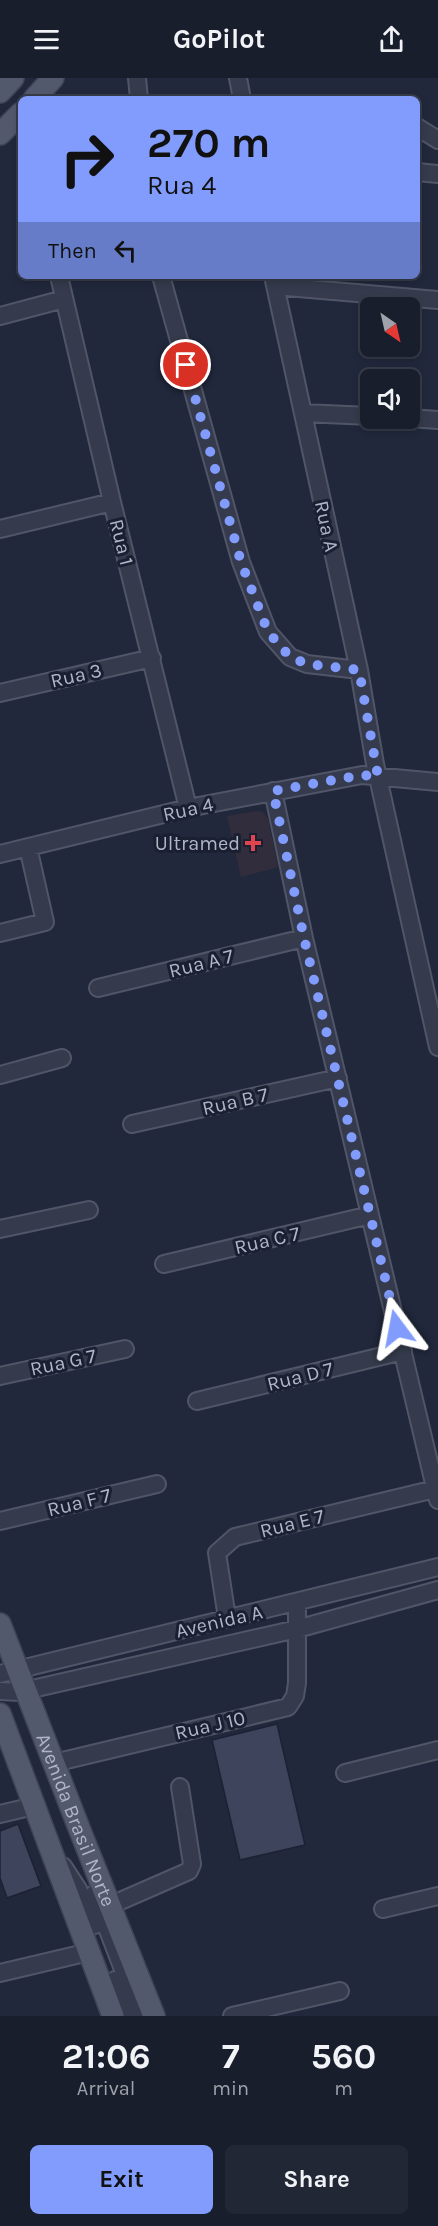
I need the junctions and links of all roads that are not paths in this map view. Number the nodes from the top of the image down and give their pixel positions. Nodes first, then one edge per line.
1 (13, 78) edge
2 (53, 78) edge
3 (137, 78) edge
4 (238, 78) edge
5 (0, 92) edge
6 (37, 96) edge
7 (139, 96) edge
8 (241, 96) edge
9 (18, 117) edge
10 (420, 129) edge
11 (0, 134) edge
12 (438, 140) edge
13 (420, 172) edge
14 (438, 174) edge
15 (60, 279) edge
16 (162, 279) edge
17 (274, 281) edge
18 (64, 299) junction
19 (438, 300) edge
20 (0, 316) edge
21 (303, 413) junction
22 (360, 416) edge
23 (420, 419) edge
24 (438, 420) edge
25 (112, 502) junction
26 (0, 529) edge
27 (152, 658) junction
28 (359, 670) junction
29 (0, 693) edge
30 (378, 777) junction
31 (438, 782) edge
32 (273, 791) junction
33 (188, 808) junction
34 (28, 847) junction
35 (0, 854) edge
36 (0, 933) edge
37 (304, 938) junction
38 (98, 988) dead end
39 (438, 1047) edge
40 (62, 1058) dead end
41 (0, 1075) edge
42 (338, 1078) junction
43 (132, 1124) dead end
44 (89, 1210) dead end
45 (370, 1215) junction
46 (0, 1229) edge
47 (164, 1264) dead end
48 (125, 1349) dead end
49 (403, 1351) junction
50 (0, 1376) edge
51 (197, 1401) dead end
52 (157, 1484) dead end
53 (437, 1494) edge
54 (0, 1521) edge
55 (438, 1567) edge
56 (438, 1590) edge
57 (297, 1603) junction
58 (227, 1618) junction
59 (0, 1624) edge
60 (297, 1629) junction
61 (9, 1672) edge
62 (0, 1691) edge
63 (27, 1691) junction
64 (0, 1714) edge
65 (438, 1750) edge
66 (54, 1763) junction
67 (345, 1773) dead end
68 (180, 1787) dead end
69 (34, 1806) junction
70 (0, 1814) edge
71 (78, 1828) junction
72 (50, 1848) junction
73 (438, 1896) edge
74 (110, 1906) junction
75 (383, 1909) dead end
76 (89, 1952) junction
77 (0, 1973) edge
78 (340, 1992) dead end
79 (113, 2016) edge
80 (129, 2016) edge
81 (141, 2016) edge
82 (154, 2016) edge
83 (232, 2016) edge

1 - 5 main road
2 - 6 main road
3 - 7 street
4 - 8 street
9 - 11 main road
10 - 12 street
13 - 14 street
15 - 18 street, Rua 1
16 - 28 street
17 - 19 street
17 - 21 street, Rua A
18 - 20 street
18 - 25 street, Rua 1
21 - 22 street
21 - 28 street, Rua A
23 - 24 street
25 - 26 street
25 - 27 street, Rua 1
27 - 29 street, Rua 3
27 - 33 street, Rua 1
28 - 30 street, Rua A
30 - 31 street, Rua 4
30 - 32 street, Rua 4
30 - 39 street, Rua A
32 - 33 street, Rua 4
32 - 37 street
33 - 34 street, Rua 4
34 - 35 street, Rua 4
34 - 36 street
37 - 38 street, Rua A 7
37 - 42 street
40 - 41 street
42 - 43 street, Rua B 7
42 - 45 street
44 - 46 street
45 - 47 street, Rua C 7
45 - 49 street
48 - 50 street, Rua G 7
49 - 51 street, Rua D 7
49 - 53 street
52 - 54 street, Rua F 7
53 - 58 street, Rua E 7
55 - 57 street, Avenida A
56 - 60 street, Avenida A
57 - 58 street, Avenida A
57 - 60 street
58 - 61 street, Avenida A
59 - 61 main road, Avenida Brasil Norte
60 - 63 street, Avenida A
60 - 66 street, Rua J 10
61 - 63 main road, Avenida Brasil Norte
62 - 63 street, Avenida A
63 - 66 main road, Avenida Brasil Norte
64 - 69 main road, Avenida Brasil Norte
65 - 67 street
66 - 71 main road, Avenida Brasil Norte
68 - 74 street
69 - 70 street
69 - 72 main road, Avenida Brasil Norte
71 - 74 main road, Avenida Brasil Norte
71 - 81 street
72 - 76 main road, Avenida Brasil Norte
72 - 80 street
73 - 75 street
74 - 82 main road, Avenida Brasil Norte
76 - 77 street
76 - 79 main road, Avenida Brasil Norte
78 - 83 street

